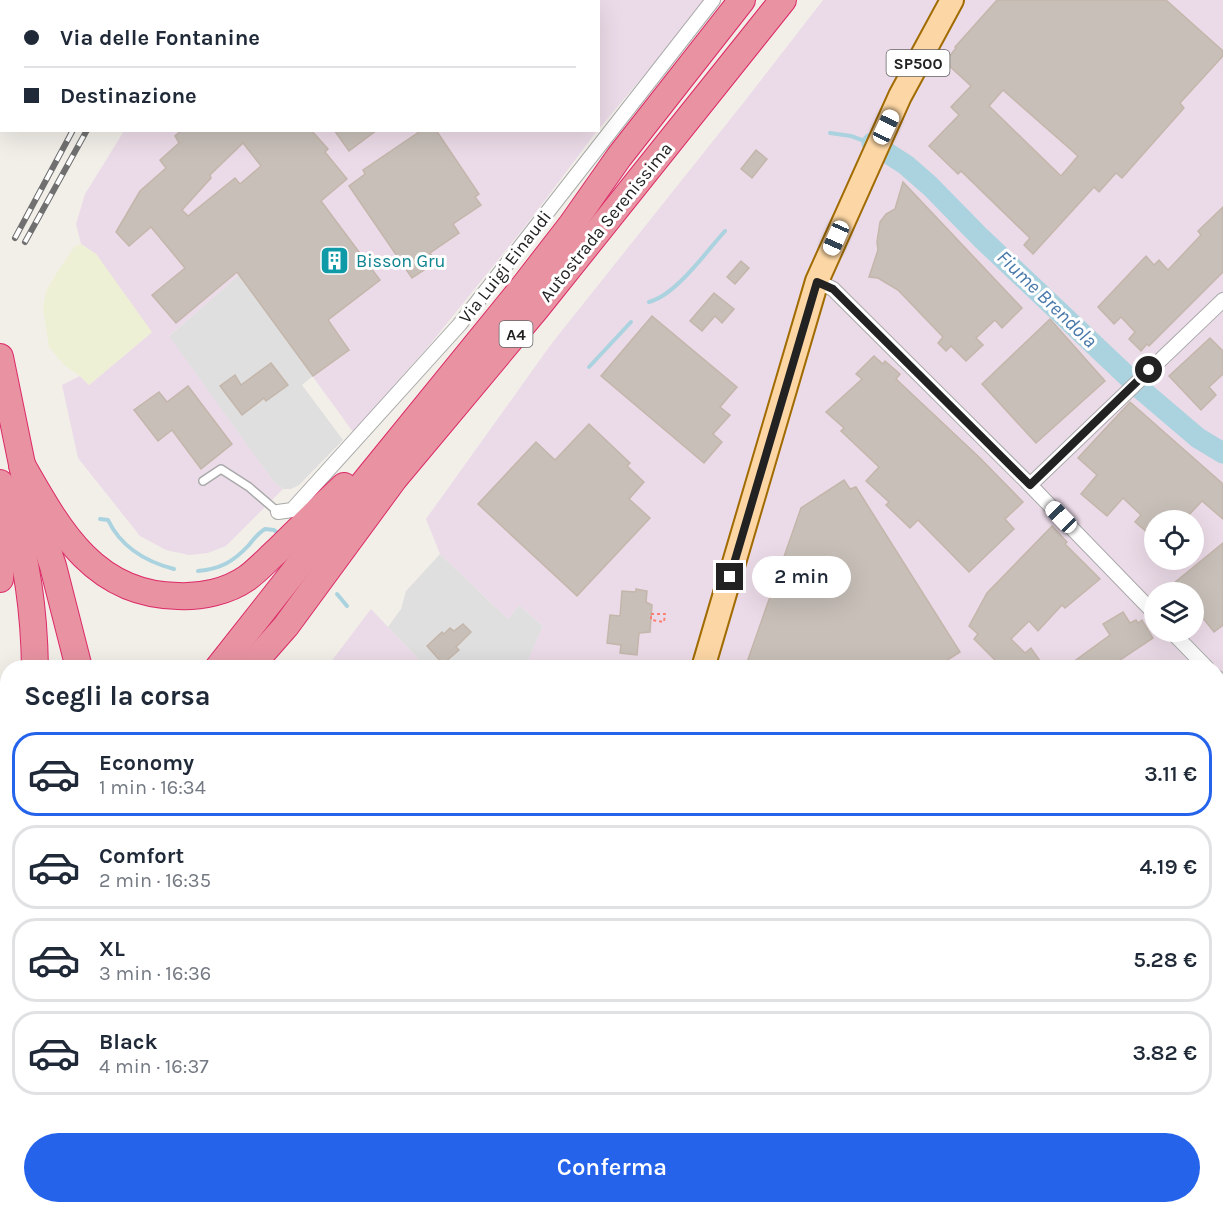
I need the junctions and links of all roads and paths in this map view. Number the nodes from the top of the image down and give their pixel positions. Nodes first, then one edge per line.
1 (713, 0) edge
2 (742, 0) edge
3 (783, 0) edge
4 (951, 0) edge
5 (817, 282) junction
6 (1223, 300) edge
7 (1, 363) edge
8 (408, 428) junction
9 (417, 454) junction
10 (22, 465) junction
11 (203, 481) dead end
12 (0, 483) edge
13 (1030, 485) junction
14 (0, 510) edge
15 (278, 512) joint
16 (0, 579) edge
17 (1144, 603) edge
18 (664, 622) joint
19 (1182, 642) edge
20 (35, 660) edge
21 (77, 660) edge
22 (224, 660) edge
23 (256, 660) edge
24 (276, 660) edge
25 (705, 660) edge
26 (1199, 660) edge

1 - 15 street, Via Luigi Einaudi
2 - 8 highway, Autostrada Serenissima / A4
3 - 9 highway, Autostrada Serenissima / A4
4 - 5 main road, SP500
5 - 13 street
5 - 25 main road, SP500
6 - 13 street
7 - 10 highway
8 - 10 highway
8 - 22 highway, Autostrada Serenissima / A4
9 - 23 highway, Autostrada Serenissima / A4
9 - 24 highway
10 - 21 highway
11 - 15 lane
12 - 20 highway
13 - 17 street
14 - 16 highway
18 - 18 path
19 - 26 street

